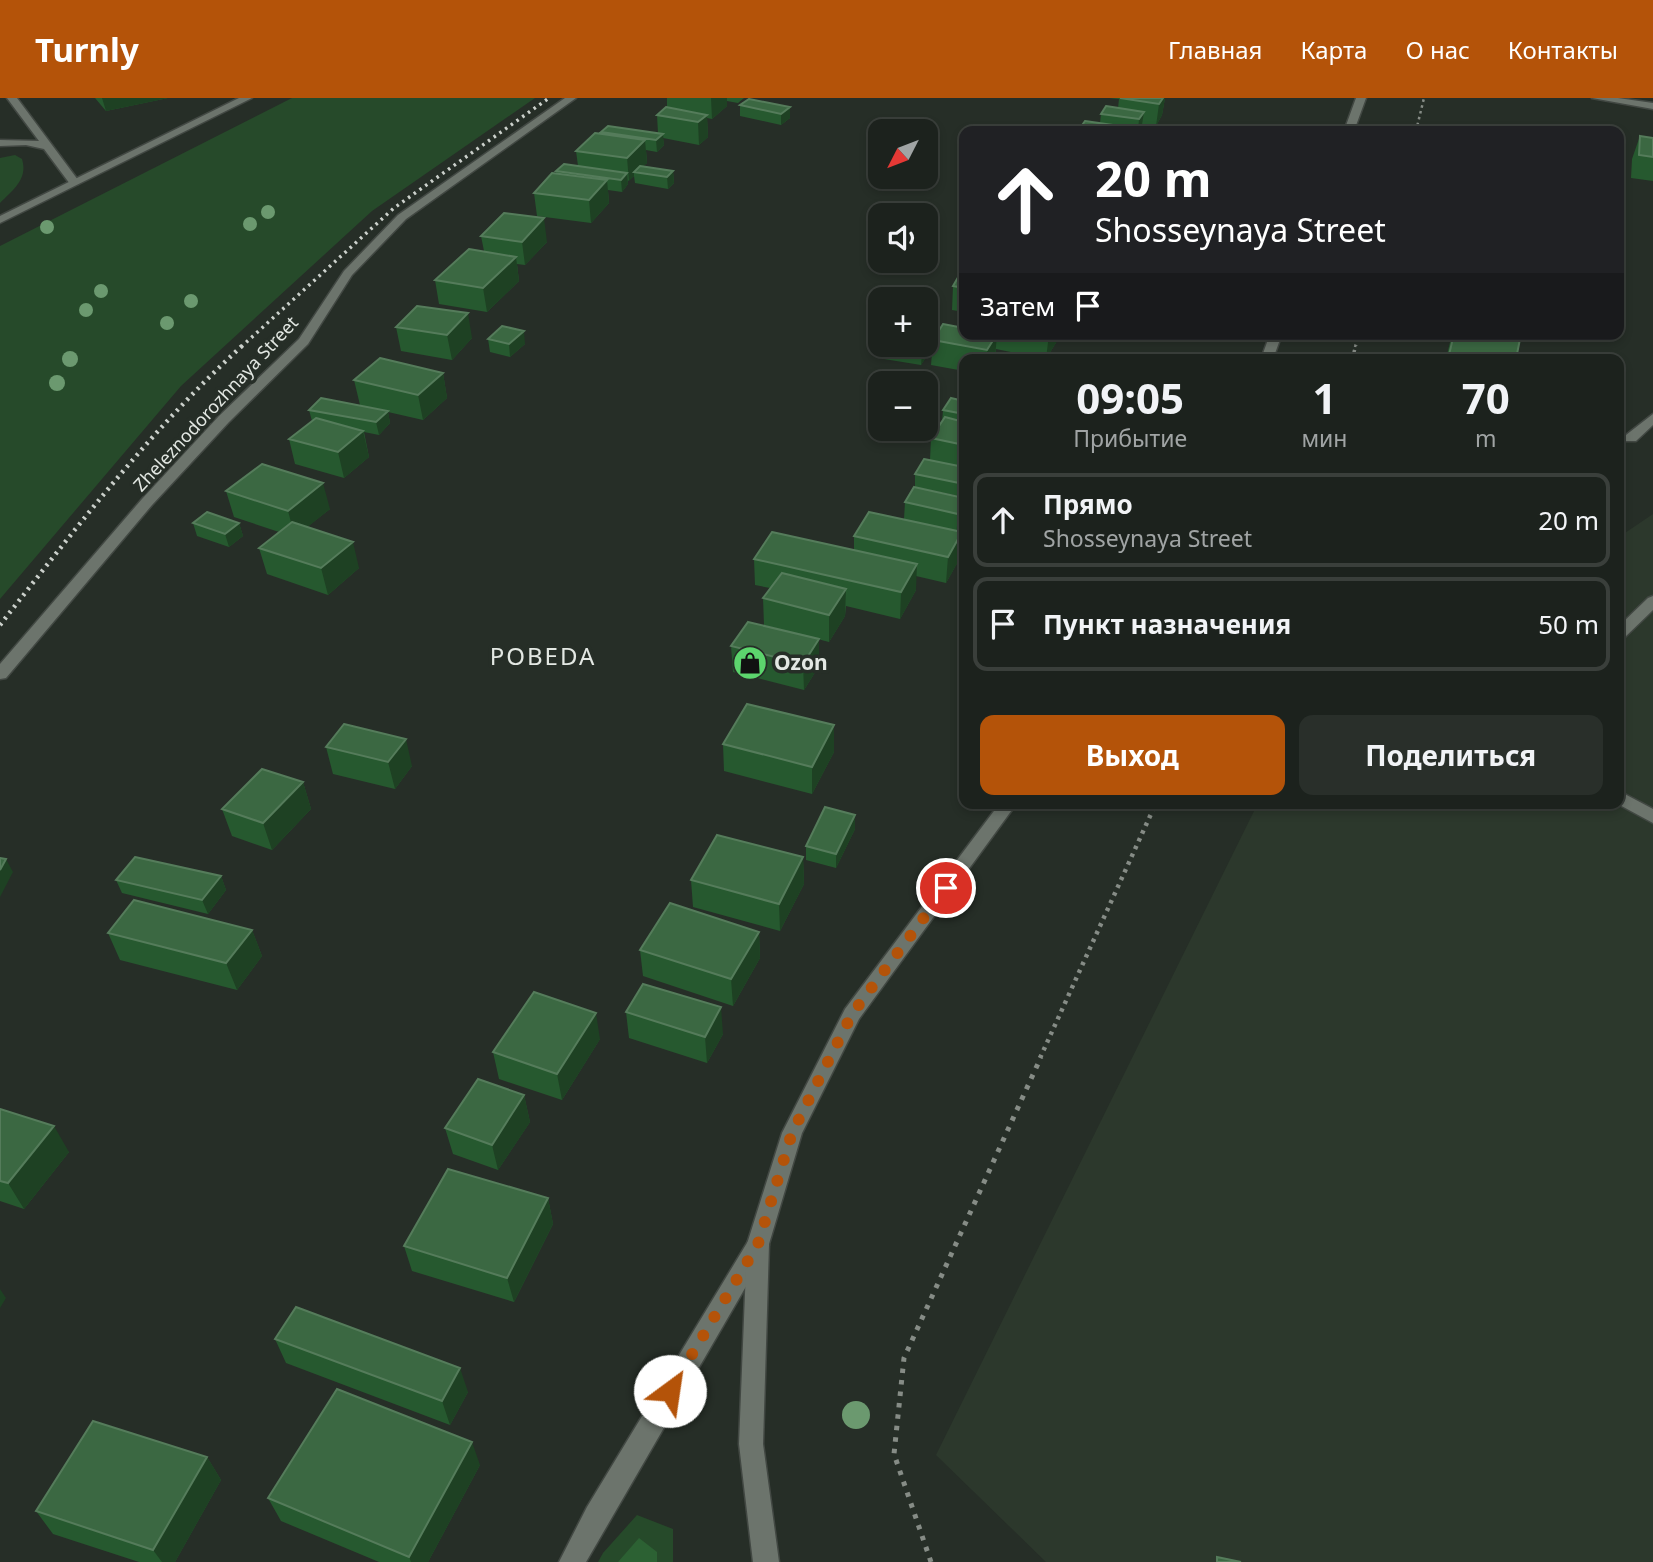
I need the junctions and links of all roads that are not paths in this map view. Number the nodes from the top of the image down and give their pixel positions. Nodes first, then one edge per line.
1 (12, 98) edge
2 (247, 98) edge
3 (571, 98) edge
4 (1361, 98) edge
5 (1597, 98) edge
6 (1653, 106) edge
7 (1351, 126) edge
8 (0, 143) edge
9 (47, 146) junction
10 (74, 182) junction
11 (0, 220) edge
12 (1653, 418) edge
13 (1631, 438) dead end
14 (1653, 601) edge
15 (1624, 630) edge
16 (0, 674) edge
17 (1624, 800) edge
18 (1005, 809) edge
19 (1653, 817) edge
20 (758, 1244) junction
21 (572, 1562) edge
22 (766, 1562) edge

1 - 9 street
2 - 10 street
3 - 16 street, Zheleznodorozhnaya Street
4 - 7 street
5 - 6 street
8 - 9 street
9 - 10 street
10 - 11 street
12 - 13 street
14 - 15 street
17 - 19 street
18 - 20 street
20 - 21 street
20 - 22 street

